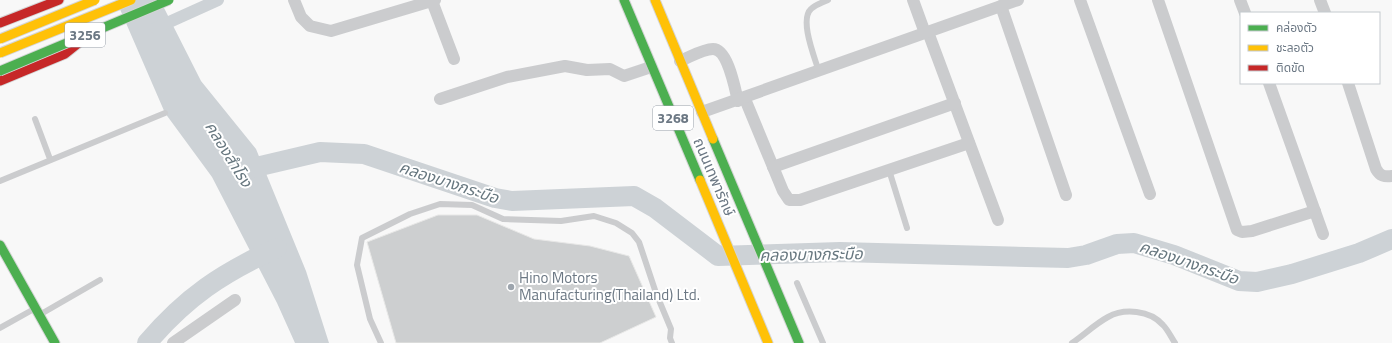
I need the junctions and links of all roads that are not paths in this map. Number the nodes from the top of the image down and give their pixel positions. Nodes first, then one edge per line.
1 (59, 0) edge
2 (79, 0) edge
3 (95, 0) edge
4 (131, 0) edge
5 (169, 0) edge
6 (294, 0) edge
7 (434, 0) edge
8 (624, 0) edge
9 (655, 0) edge
10 (828, 0) edge
11 (914, 0) edge
12 (1018, 0) edge
13 (1080, 0) edge
14 (1158, 0) edge
15 (1240, 0) edge
16 (1320, 0) edge
17 (1001, 6) junction
18 (1244, 12) edge
19 (1325, 12) edge
20 (0, 23) edge
21 (926, 32) junction
22 (0, 39) edge
23 (0, 53) edge
24 (454, 59) dead end
25 (680, 61) junction
26 (651, 67) junction
27 (0, 71) edge
28 (818, 72) junction
29 (0, 81) edge
30 (1270, 84) edge
31 (1348, 84) edge
32 (440, 99) dead end
33 (742, 100) junction
34 (955, 103) junction
35 (702, 112) junction
36 (166, 113) dead end
37 (35, 119) dead end
38 (969, 143) junction
39 (50, 159) junction
40 (772, 167) junction
41 (889, 170) junction
42 (1392, 176) edge
43 (0, 181) edge
44 (1150, 194) dead end
45 (1066, 195) dead end
46 (1315, 211) junction
47 (998, 220) dead end
48 (906, 228) dead end
49 (1323, 234) dead end
50 (0, 245) edge
51 (100, 280) dead end
52 (797, 283) dead end
53 (235, 300) dead end
54 (37, 312) junction
55 (0, 328) edge
56 (765, 342) edge
57 (55, 343) edge
58 (173, 343) edge
59 (381, 343) edge
60 (672, 343) edge
61 (799, 343) edge
62 (823, 343) edge
63 (1072, 343) edge
64 (1175, 343) edge

1 - 20 main road
2 - 29 main road
3 - 22 main road, 3256, bridge
4 - 23 main road, 3256, bridge
5 - 27 main road, 3256, bridge
6 - 7 street
7 - 24 street
8 - 26 main road, ถนนเทพารักษ์ / 3268
9 - 25 main road, ถนนเทพารักษ์ / 3268
10 - 28 lane
11 - 21 street
12 - 17 street
13 - 44 street
14 - 46 street
15 - 18 street
16 - 19 street
17 - 21 street
17 - 45 street
21 - 28 street
21 - 34 street
25 - 33 street
25 - 35 main road, ถนนเทพารักษ์ / 3268
26 - 32 street
26 - 56 main road, ถนนเทพารักษ์ / 3268
28 - 33 street
30 - 46 street
31 - 42 street
33 - 35 street
33 - 40 street
34 - 38 street
34 - 40 street
35 - 61 main road, ถนนเทพารักษ์ / 3268
36 - 39 lane
37 - 39 lane
38 - 41 street
38 - 47 street
39 - 43 lane
40 - 41 street
41 - 48 lane
46 - 49 street
50 - 54 main road
51 - 54 lane
52 - 62 lane
53 - 58 street
54 - 55 lane
54 - 57 main road
59 - 60 lane
63 - 64 lane

